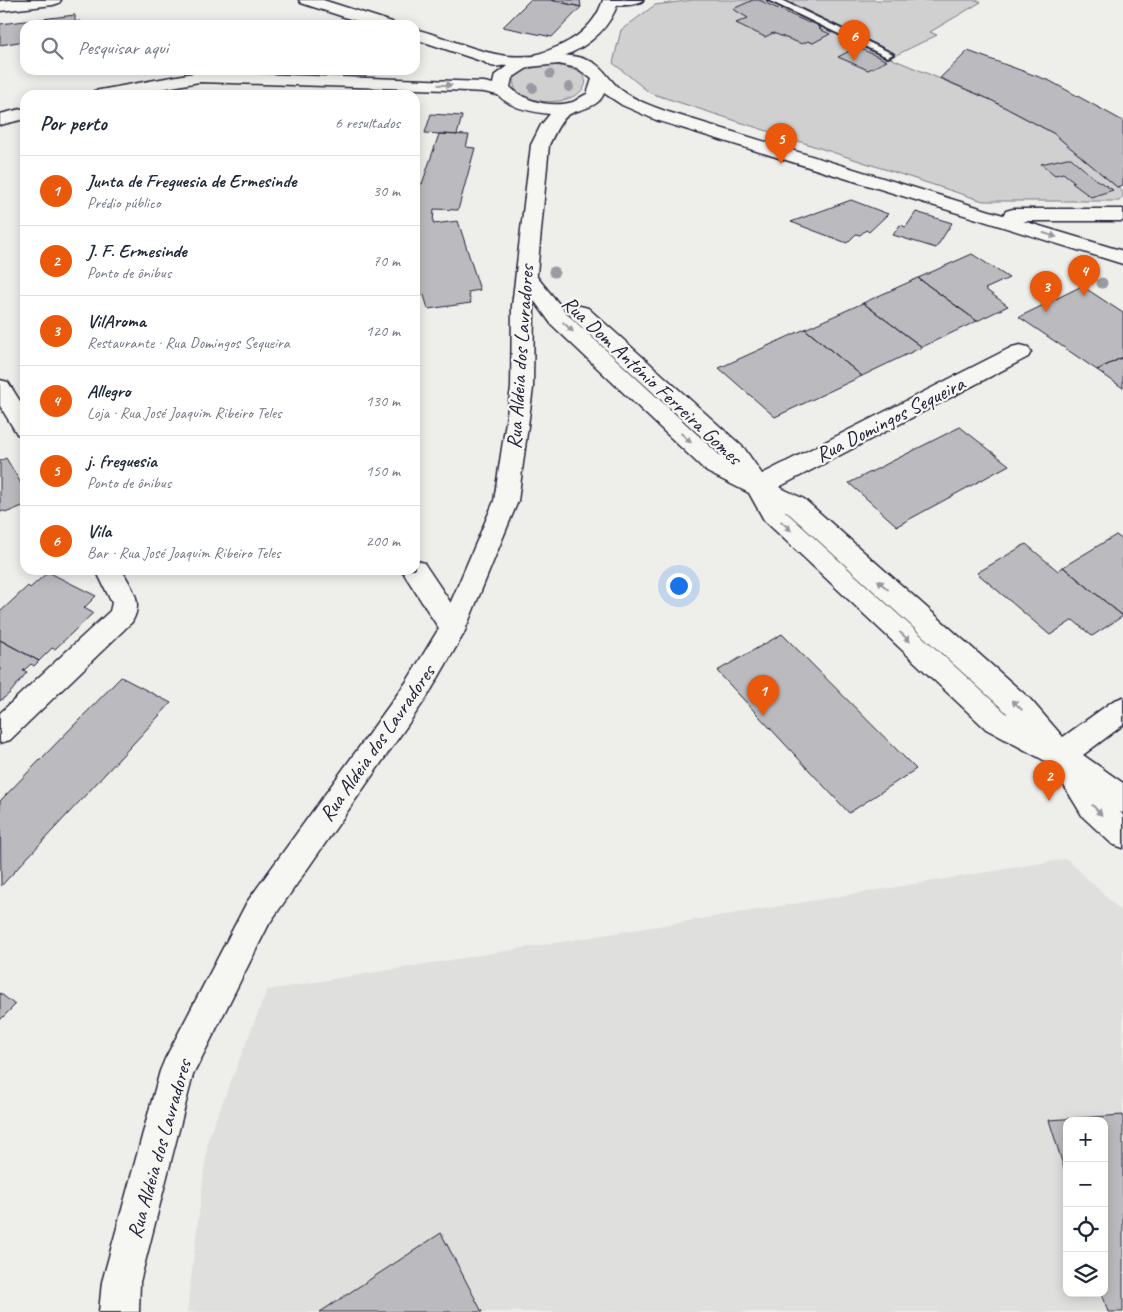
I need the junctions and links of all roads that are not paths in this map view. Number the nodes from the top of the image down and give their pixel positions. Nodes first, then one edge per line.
1 (53, 0) edge
2 (307, 0) edge
3 (638, 0) edge
4 (773, 0) edge
5 (611, 1) edge
6 (0, 6) edge
7 (370, 20) edge
8 (588, 35) junction
9 (420, 36) edge
10 (888, 54) dead end
11 (481, 56) junction
12 (533, 60) junction
13 (208, 75) edge
14 (234, 75) edge
15 (599, 76) junction
16 (505, 88) junction
17 (124, 90) edge
18 (572, 107) junction
19 (20, 114) edge
20 (0, 120) edge
21 (674, 120) junction
22 (540, 145) junction
23 (986, 215) junction
24 (1123, 215) edge
25 (1123, 258) edge
26 (526, 276) junction
27 (1020, 352) dead end
28 (0, 386) edge
29 (20, 420) edge
30 (758, 487) junction
31 (111, 575) edge
32 (418, 575) edge
33 (453, 628) junction
34 (1123, 709) edge
35 (0, 731) edge
36 (1061, 755) junction
37 (1123, 800) edge
38 (1123, 834) edge
39 (119, 1312) edge

1 - 6 main road
2 - 7 main road
3 - 5 lane
4 - 10 lane
5 - 8 main road
8 - 12 main road
8 - 15 main road
9 - 11 main road
11 - 12 main road
11 - 16 main road, Rua Aldeia dos Lavradores
12 - 15 main road
12 - 16 main road
13 - 17 main road
14 -> 16 main road
15 - 18 main road
15 - 21 main road
16 - 18 main road
16 - 22 main road, Rua Aldeia dos Lavradores
18 - 21 main road
18 - 22 main road, Rua Aldeia dos Lavradores
19 - 20 main road
21 - 23 main road
22 - 26 main road, Rua Aldeia dos Lavradores
23 - 24 main road
23 -> 25 main road
26 - 30 main road, Rua Dom António Ferreira Gomes
26 - 33 main road, Rua Aldeia dos Lavradores
27 - 30 main road, Rua Domingos Sequeira
28 - 29 main road
30 - 36 main road
31 - 35 main road
32 - 33 main road
33 - 39 main road, Rua Aldeia dos Lavradores
34 - 36 main road
36 - 37 main road
36 -> 38 main road

